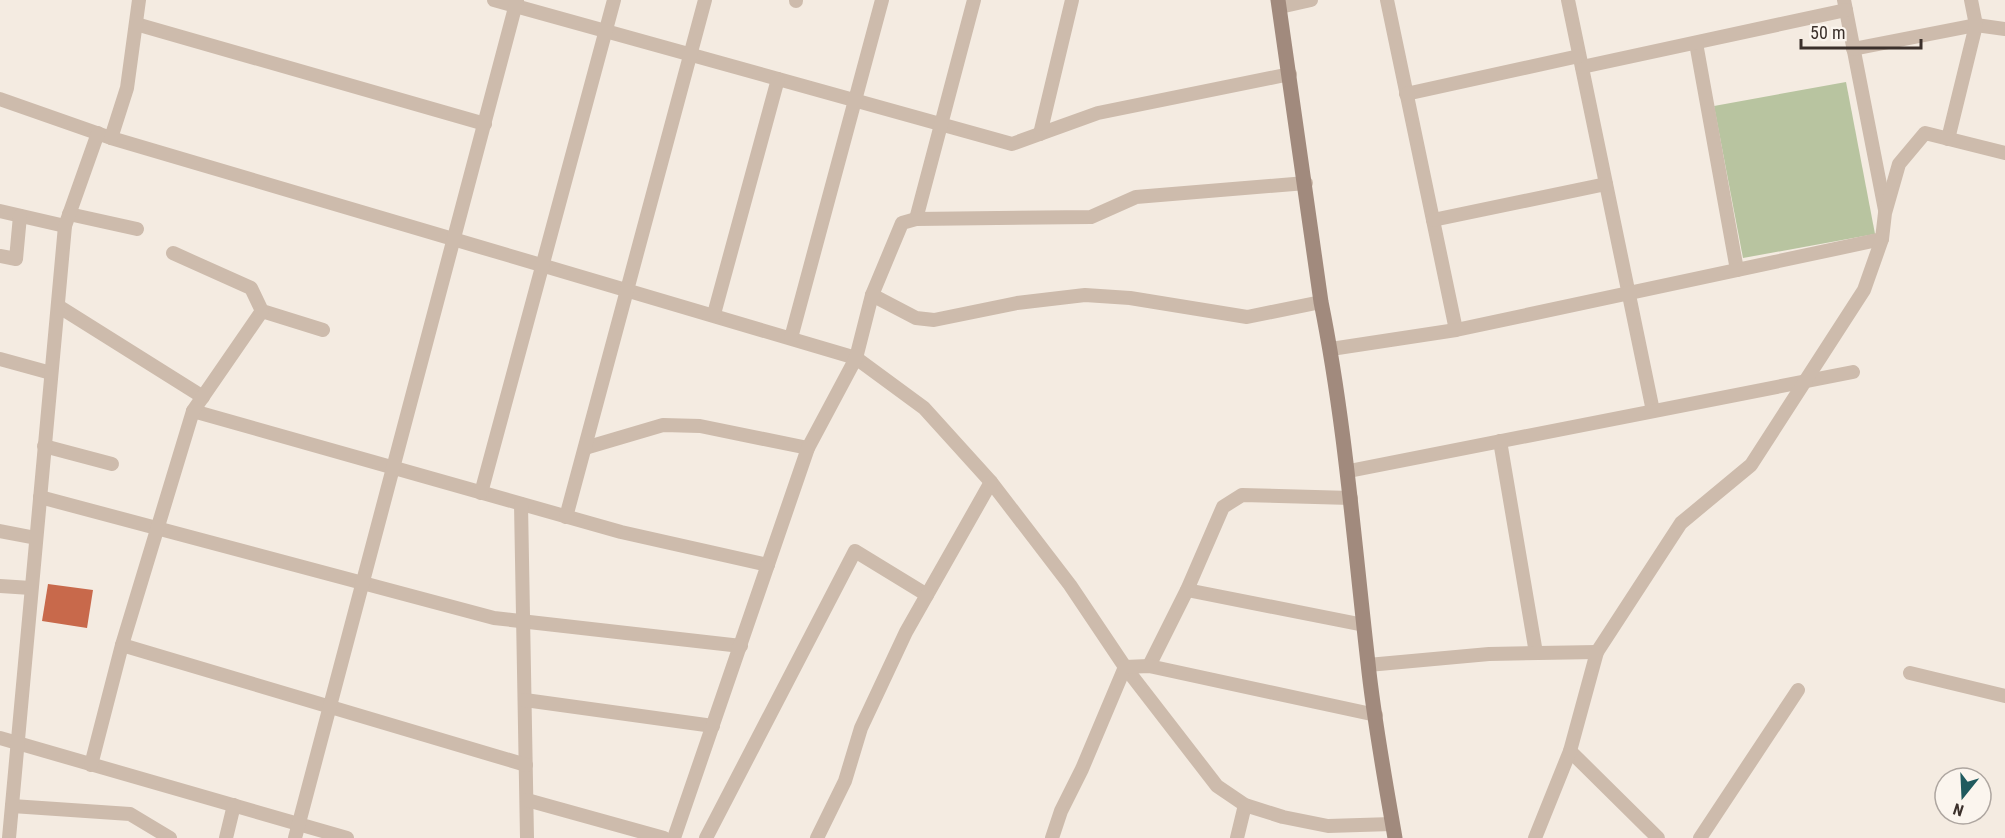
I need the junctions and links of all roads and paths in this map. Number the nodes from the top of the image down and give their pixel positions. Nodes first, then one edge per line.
1 (139, 0) edge
2 (494, 0) edge
3 (614, 0) edge
4 (705, 0) edge
5 (882, 0) edge
6 (975, 0) edge
7 (1072, 0) edge
8 (1311, 0) edge
9 (1387, 0) edge
10 (1568, 0) edge
11 (1971, 0) edge
12 (517, 3) edge
13 (1279, 3) edge
14 (1845, 5) edge
15 (136, 24) junction
16 (1976, 25) junction
17 (2005, 29) edge
18 (605, 31) junction
19 (1696, 43) junction
20 (1853, 49) junction
21 (691, 55) junction
22 (1581, 62) junction
23 (1290, 74) junction
24 (778, 79) junction
25 (1406, 94) junction
26 (0, 99) edge
27 (855, 101) junction
28 (485, 124) junction
29 (940, 124) junction
30 (98, 133) junction
31 (1040, 134) junction
32 (111, 138) junction
33 (1948, 139) junction
34 (2005, 153) edge
35 (1306, 183) junction
36 (1606, 184) junction
37 (0, 211) edge
38 (1885, 213) junction
39 (20, 216) junction
40 (916, 219) junction
41 (67, 220) junction
42 (1433, 220) junction
43 (137, 229) dead end
44 (1882, 239) junction
45 (454, 240) junction
46 (172, 253) dead end
47 (0, 256) edge
48 (542, 266) junction
49 (1737, 270) junction
50 (627, 290) junction
51 (1628, 293) junction
52 (872, 295) junction
53 (1322, 302) junction
54 (58, 306) junction
55 (262, 311) junction
56 (714, 314) junction
57 (323, 330) dead end
58 (1456, 330) junction
59 (791, 338) junction
60 (1331, 349) junction
61 (856, 358) junction
62 (0, 359) edge
63 (1853, 372) dead end
64 (51, 374) junction
65 (1805, 382) junction
66 (203, 397) junction
67 (193, 411) junction
68 (1653, 411) junction
69 (1500, 441) junction
70 (44, 446) junction
71 (585, 448) junction
72 (808, 448) junction
73 (112, 464) dead end
74 (394, 468) junction
75 (1349, 471) junction
76 (991, 482) junction
77 (481, 493) junction
78 (40, 497) junction
79 (1351, 498) junction
80 (521, 504) junction
81 (566, 517) junction
82 (157, 529) junction
83 (0, 531) edge
84 (36, 538) junction
85 (768, 565) junction
86 (363, 584) junction
87 (0, 586) edge
88 (31, 588) junction
89 (1187, 590) junction
90 (927, 595) junction
91 (524, 622) junction
92 (1364, 625) junction
93 (122, 645) junction
94 (741, 646) junction
95 (1597, 652) junction
96 (1536, 653) junction
97 (1368, 665) junction
98 (1149, 666) junction
99 (1125, 667) junction
100 (1910, 673) dead end
101 (1798, 690) dead end
102 (2005, 696) edge
103 (525, 700) junction
104 (330, 706) junction
105 (1376, 715) junction
106 (713, 726) junction
107 (0, 738) edge
108 (18, 743) junction
109 (1570, 751) junction
110 (91, 765) junction
111 (526, 765) junction
112 (527, 800) junction
113 (12, 806) junction
114 (234, 806) junction
115 (1245, 806) junction
116 (299, 824) junction
117 (1393, 831) edge
118 (9, 838) edge
119 (170, 838) edge
120 (226, 838) edge
121 (295, 838) edge
122 (347, 838) edge
123 (528, 838) edge
124 (664, 838) edge
125 (674, 838) edge
126 (706, 838) edge
127 (817, 838) edge
128 (1052, 838) edge
129 (1237, 838) edge
130 (1535, 838) edge
131 (1658, 838) edge
132 (1700, 838) edge

1 - 15 street
2 - 12 street
3 - 18 street
4 - 21 street
5 - 27 street
6 - 29 street
7 - 31 street
8 - 13 street
9 - 25 street
10 - 22 street
11 - 16 street
12 - 18 street
12 - 28 street
13 - 23 main road
14 - 19 street
14 - 20 street
15 - 28 street
15 - 32 street
16 - 17 street
16 - 20 street
16 - 33 street
18 - 21 street
18 - 48 street
19 - 22 street
19 - 49 street
20 - 38 street
21 - 24 street
21 - 50 street
22 - 25 street
22 - 36 street
23 - 31 street
23 - 35 main road
24 - 27 street
24 - 56 street
25 - 42 street
26 - 30 street
27 - 29 street
27 - 59 street
28 - 45 street
29 - 31 street
29 - 40 street
30 - 32 street
30 - 41 street
32 - 45 street
33 - 34 street
33 - 38 street
35 - 40 street
35 - 53 main road
36 - 42 street
36 - 51 street
37 - 39 street
38 - 44 street
39 - 41 street
39 - 47 street
40 - 52 street
41 - 43 street
41 - 54 street
42 - 58 street
44 - 49 street
44 - 65 street
45 - 48 street
45 - 74 street
46 - 55 street
48 - 50 street
48 - 77 street
49 - 51 street
50 - 56 street
50 - 71 street
51 - 58 street
51 - 68 street
52 - 53 street
52 - 61 street
53 - 60 main road
54 - 64 street
54 - 66 street
55 - 57 street
55 - 66 street
56 - 59 street
58 - 60 street
59 - 61 street
60 - 75 main road
61 - 72 street
61 - 76 street
62 - 64 street
63 - 65 street
64 - 70 street
65 - 68 street
65 - 95 street
66 - 67 street
67 - 74 street
67 - 82 street
68 - 69 street
69 - 75 street
69 - 96 street
70 - 73 street
70 - 78 street
71 - 72 street
71 - 81 street
72 - 85 street
74 - 77 street
74 - 86 street
75 - 79 main road
76 - 90 street
76 - 99 street
77 - 80 street
78 - 82 street
78 - 84 street
79 - 89 street
79 - 92 main road
80 - 81 street
80 - 91 street
81 - 85 street
82 - 86 street
82 - 93 street
83 - 84 street
84 - 88 street
85 - 94 street
86 - 91 street
86 - 104 street
87 - 88 street
88 - 108 street
89 - 92 street
89 - 98 street
90 - 126 street
90 - 127 street
91 - 94 street
91 - 103 street
92 - 97 main road
93 - 104 street
93 - 110 street
94 - 106 street
95 - 96 street
95 - 109 street
96 - 97 street
97 - 105 main road
98 - 99 street
98 - 105 street
99 - 115 street
99 - 128 street
100 - 102 street
101 - 132 street
103 - 106 street
103 - 111 street
104 - 111 street
104 - 116 street
105 - 117 main road
106 - 125 street
107 - 108 street
108 - 110 street
108 - 113 street
109 - 130 street
109 - 131 street
110 - 114 street
111 - 112 street
112 - 123 street
112 - 124 street
113 - 118 street
113 - 119 street
114 - 116 street
114 - 120 street
115 - 117 street
115 - 129 street
116 - 121 street
116 - 122 street

